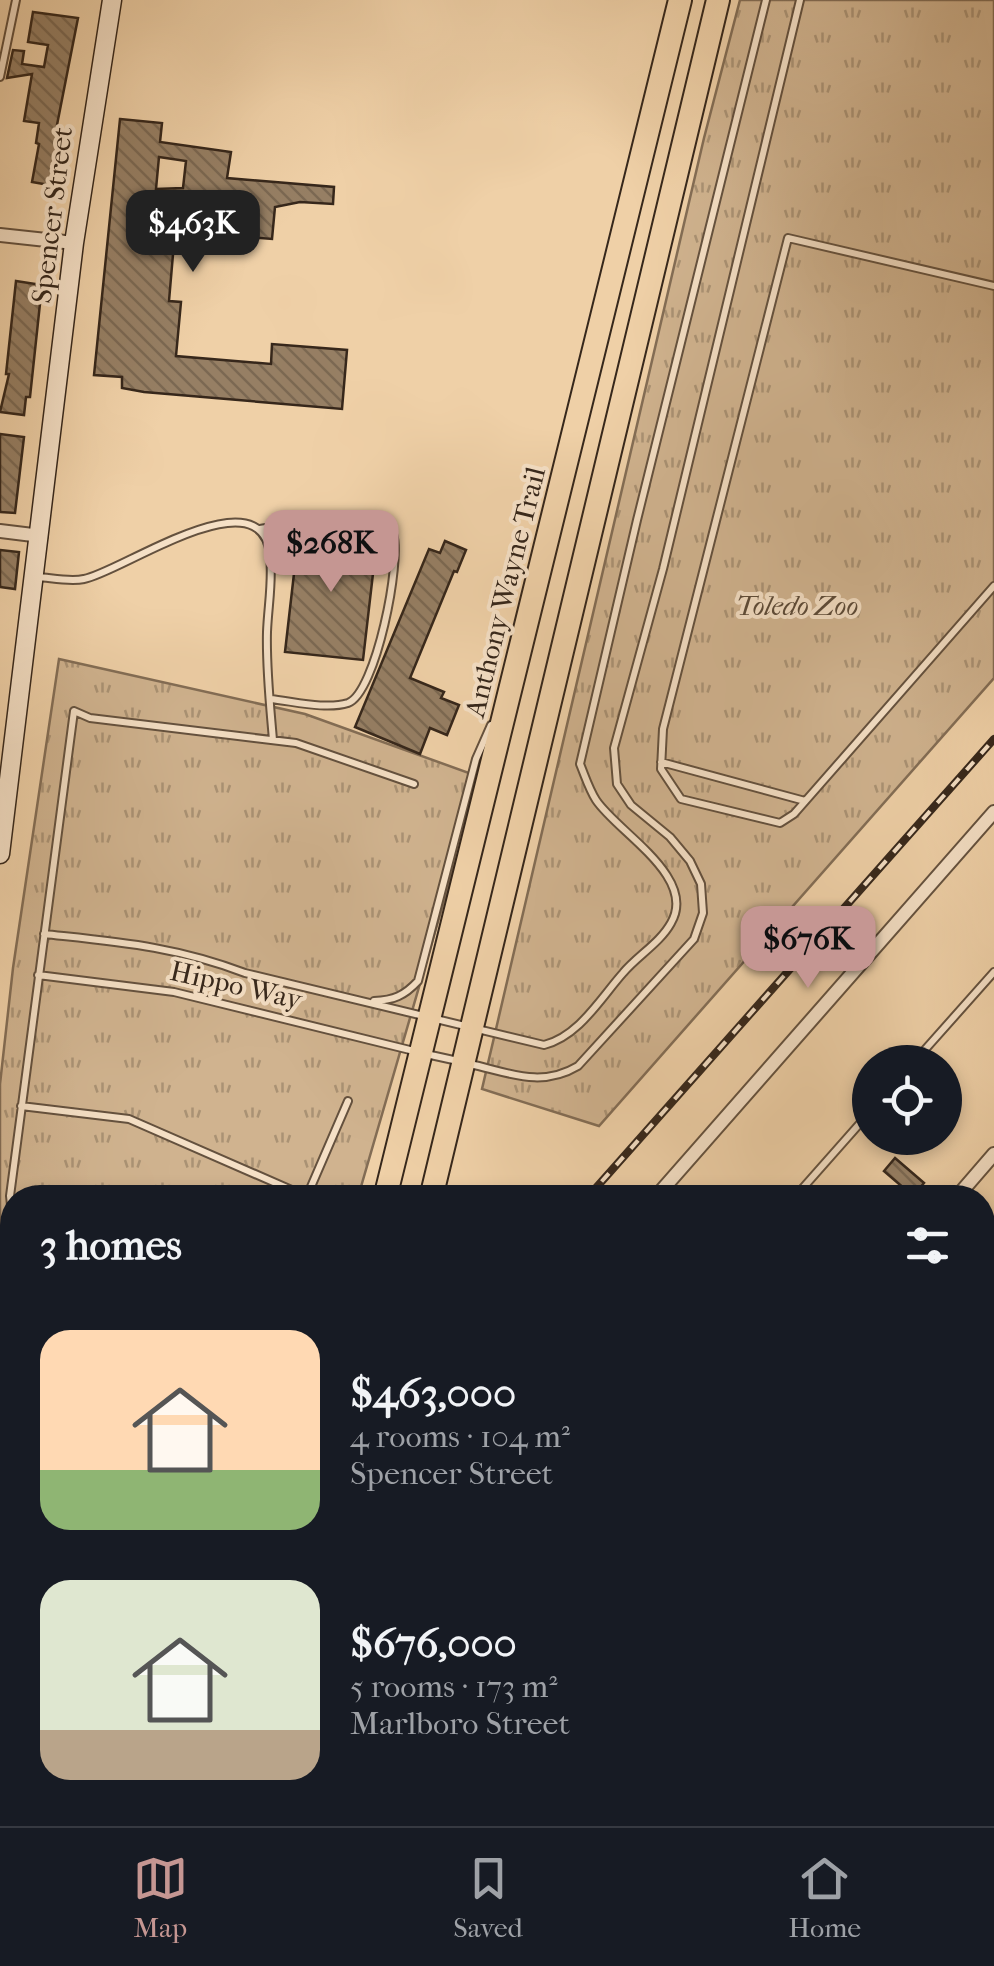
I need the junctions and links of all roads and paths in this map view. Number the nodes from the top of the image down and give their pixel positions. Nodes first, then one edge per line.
1 (16, 0) edge
2 (112, 0) edge
3 (680, 0) edge
4 (718, 0) edge
5 (766, 0) edge
6 (800, 0) edge
7 (0, 77) edge
8 (0, 234) edge
9 (74, 243) junction
10 (994, 286) edge
11 (259, 529) junction
12 (0, 531) edge
13 (41, 536) junction
14 (36, 577) junction
15 (994, 586) edge
16 (518, 664) junction
17 (270, 699) junction
18 (273, 740) junction
19 (661, 762) junction
20 (414, 784) dead end
21 (805, 801) junction
22 (994, 812) edge
23 (1, 829) edge
24 (0, 854) edge
25 (44, 934) junction
26 (994, 972) edge
27 (38, 975) junction
28 (369, 1002) junction
29 (430, 1017) junction
30 (472, 1026) junction
31 (929, 1045) edge
32 (422, 1053) junction
33 (464, 1062) junction
34 (348, 1101) dead end
35 (22, 1106) junction
36 (852, 1132) edge
37 (994, 1154) edge
38 (11, 1185) edge
39 (281, 1185) edge
40 (313, 1185) edge
41 (388, 1185) edge
42 (434, 1185) edge
43 (666, 1185) edge
44 (805, 1185) edge
45 (967, 1185) edge

1 - 7 lane
2 - 9 street, Spencer Street
3 - 16 highway, Anthony Wayne Trail
4 - 30 highway
5 - 30 lane, Hippo Way
6 - 33 lane, Hippo Way
8 - 9 street
9 - 13 street, Spencer Street
10 - 19 lane
11 - 14 lane
11 - 17 lane
11 - 17 lane
12 - 13 street
13 - 14 street, Spencer Street
14 - 23 street, Spencer Street
15 - 21 lane
16 - 28 lane
16 - 29 highway, Anthony Wayne Trail
17 - 18 lane
18 - 20 lane
18 - 25 lane
19 - 21 lane
19 - 21 lane
22 - 43 street
23 - 24 street, Spencer Street
25 - 27 lane
25 - 28 lane, Hippo Way
26 - 31 lane
27 - 32 lane, Hippo Way
27 - 35 lane
28 - 29 lane, Hippo Way
29 - 30 lane, Hippo Way
29 - 32 highway, Anthony Wayne Trail
30 - 33 highway
32 - 33 lane, Hippo Way
32 - 41 highway, Anthony Wayne Trail
33 - 42 highway
34 - 40 lane
35 - 38 lane
35 - 39 lane
36 - 44 lane
37 - 45 street

